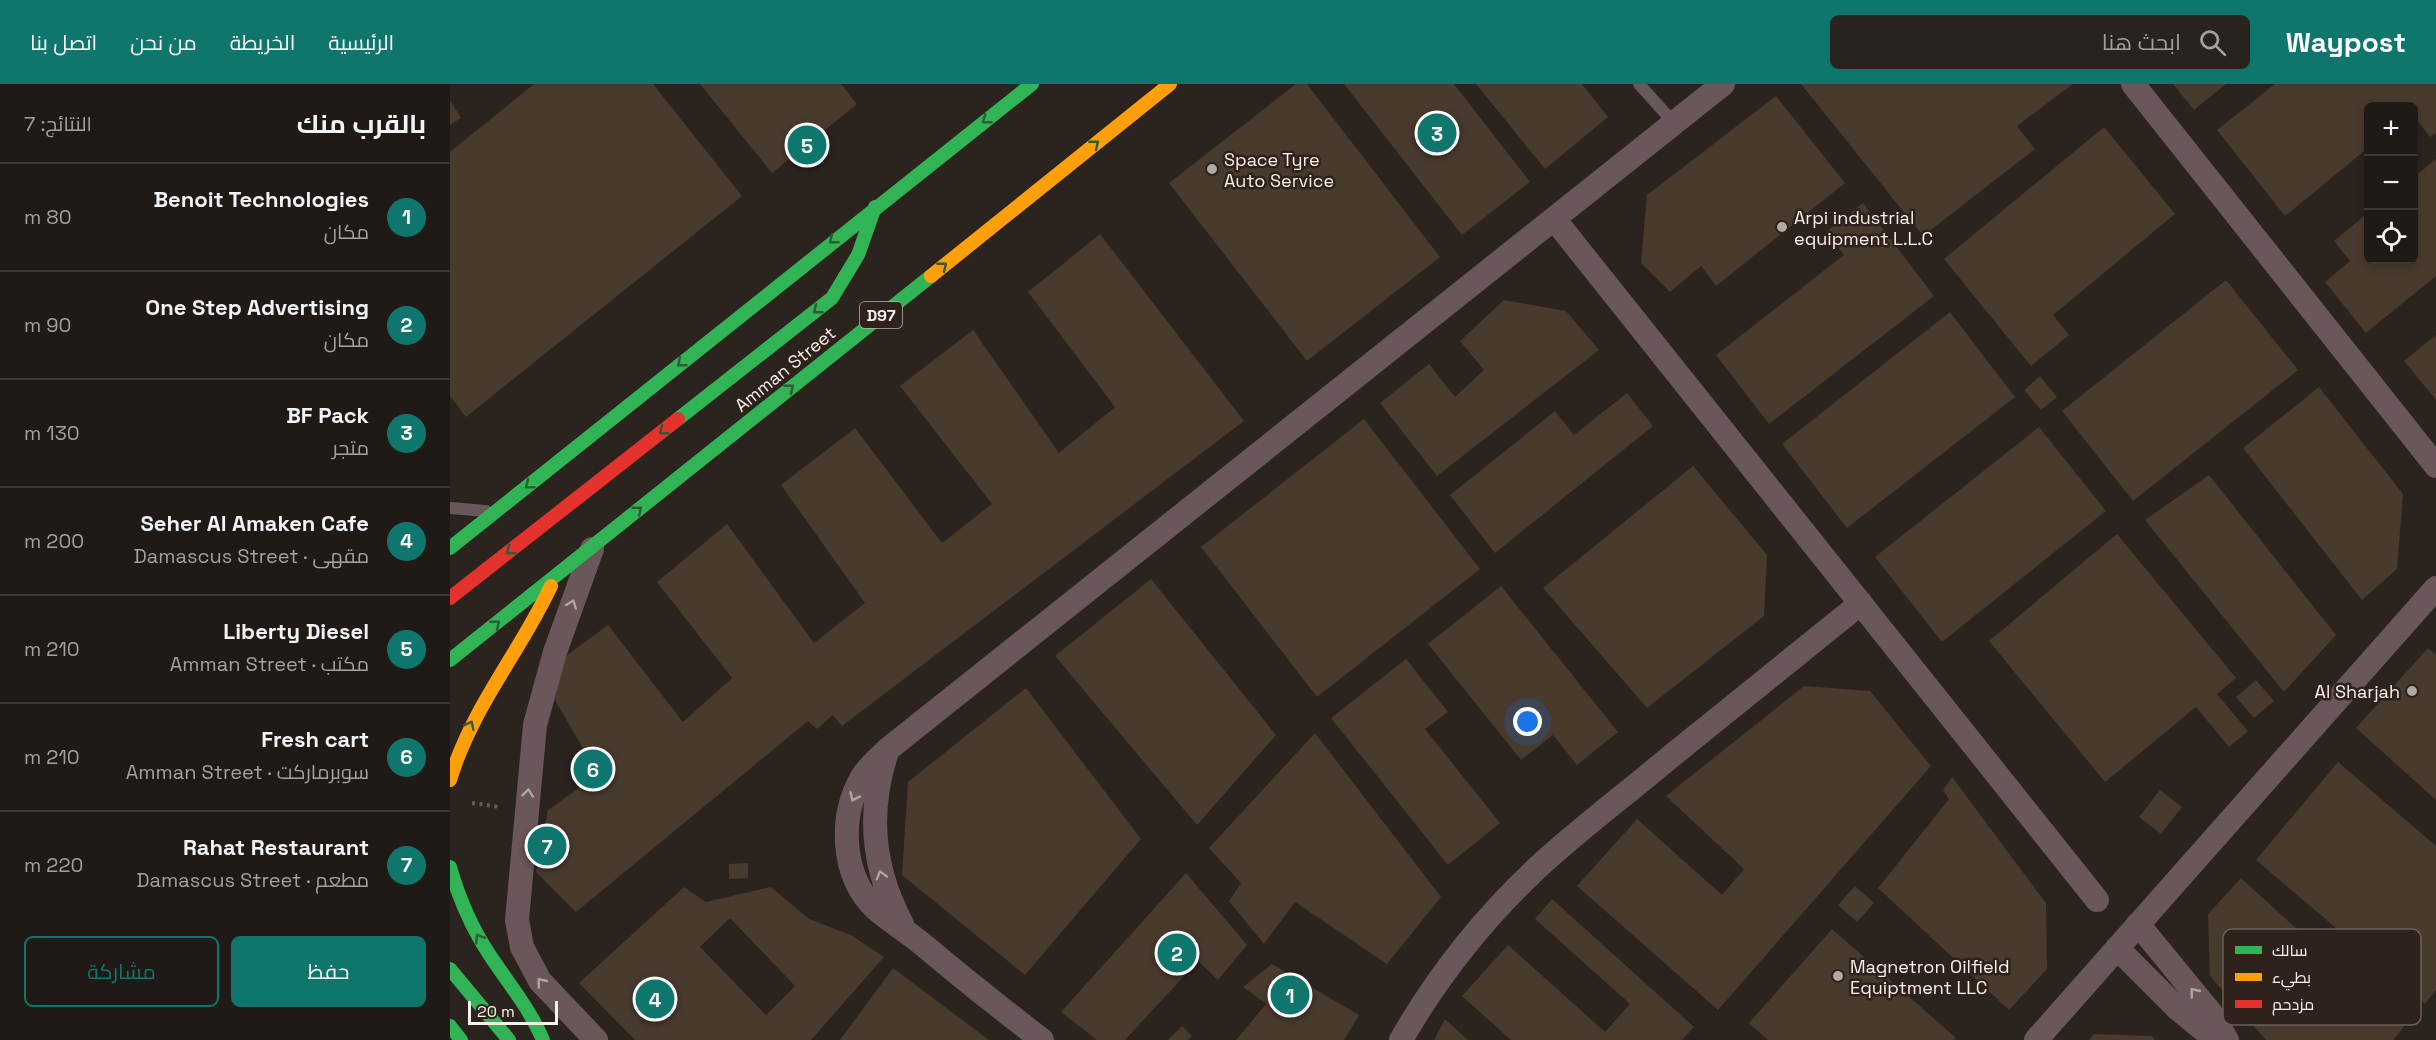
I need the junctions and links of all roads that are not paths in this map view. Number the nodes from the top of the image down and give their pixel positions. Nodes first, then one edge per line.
1 (1032, 84) edge
2 (1170, 84) edge
3 (1639, 84) edge
4 (1724, 84) edge
5 (2133, 84) edge
6 (1674, 123) junction
7 (874, 207) junction
8 (1555, 220) junction
9 (2436, 466) edge
10 (450, 508) edge
11 (496, 512) junction
12 (450, 522) edge
13 (592, 546) junction
14 (450, 548) edge
15 (554, 579) junction
16 (2436, 588) edge
17 (450, 598) edge
18 (1860, 603) junction
19 (450, 660) edge
20 (450, 780) edge
21 (450, 867) edge
22 (2097, 900) dead end
23 (2138, 924) junction
24 (2117, 948) junction
25 (450, 969) edge
26 (450, 1026) edge
27 (461, 1040) edge
28 (509, 1040) edge
29 (543, 1040) edge
30 (596, 1040) edge
31 (1042, 1040) edge
32 (1401, 1040) edge
33 (2036, 1040) edge
34 (2216, 1040) edge
35 (2227, 1040) edge

1 -> 7 main road
13 -> 2 main road, Amman Street / D97
3 - 6 lane
4 - 6 street
5 - 9 street
6 - 8 street
7 -> 11 main road
7 -> 17 main road
8 - 18 street
8 - 31 street
10 - 11 lane
11 - 12 main road
11 - 14 main road
13 - 15 main road, Amman Street / D97
30 -> 13 street
19 -> 15 main road, Amman Street / D97
20 -> 15 main road
16 - 23 street
18 - 22 street
18 - 32 street
29 -> 21 main road
23 - 24 street
35 -> 23 street
24 - 33 street
24 - 34 street
25 - 28 main road
26 - 27 main road

